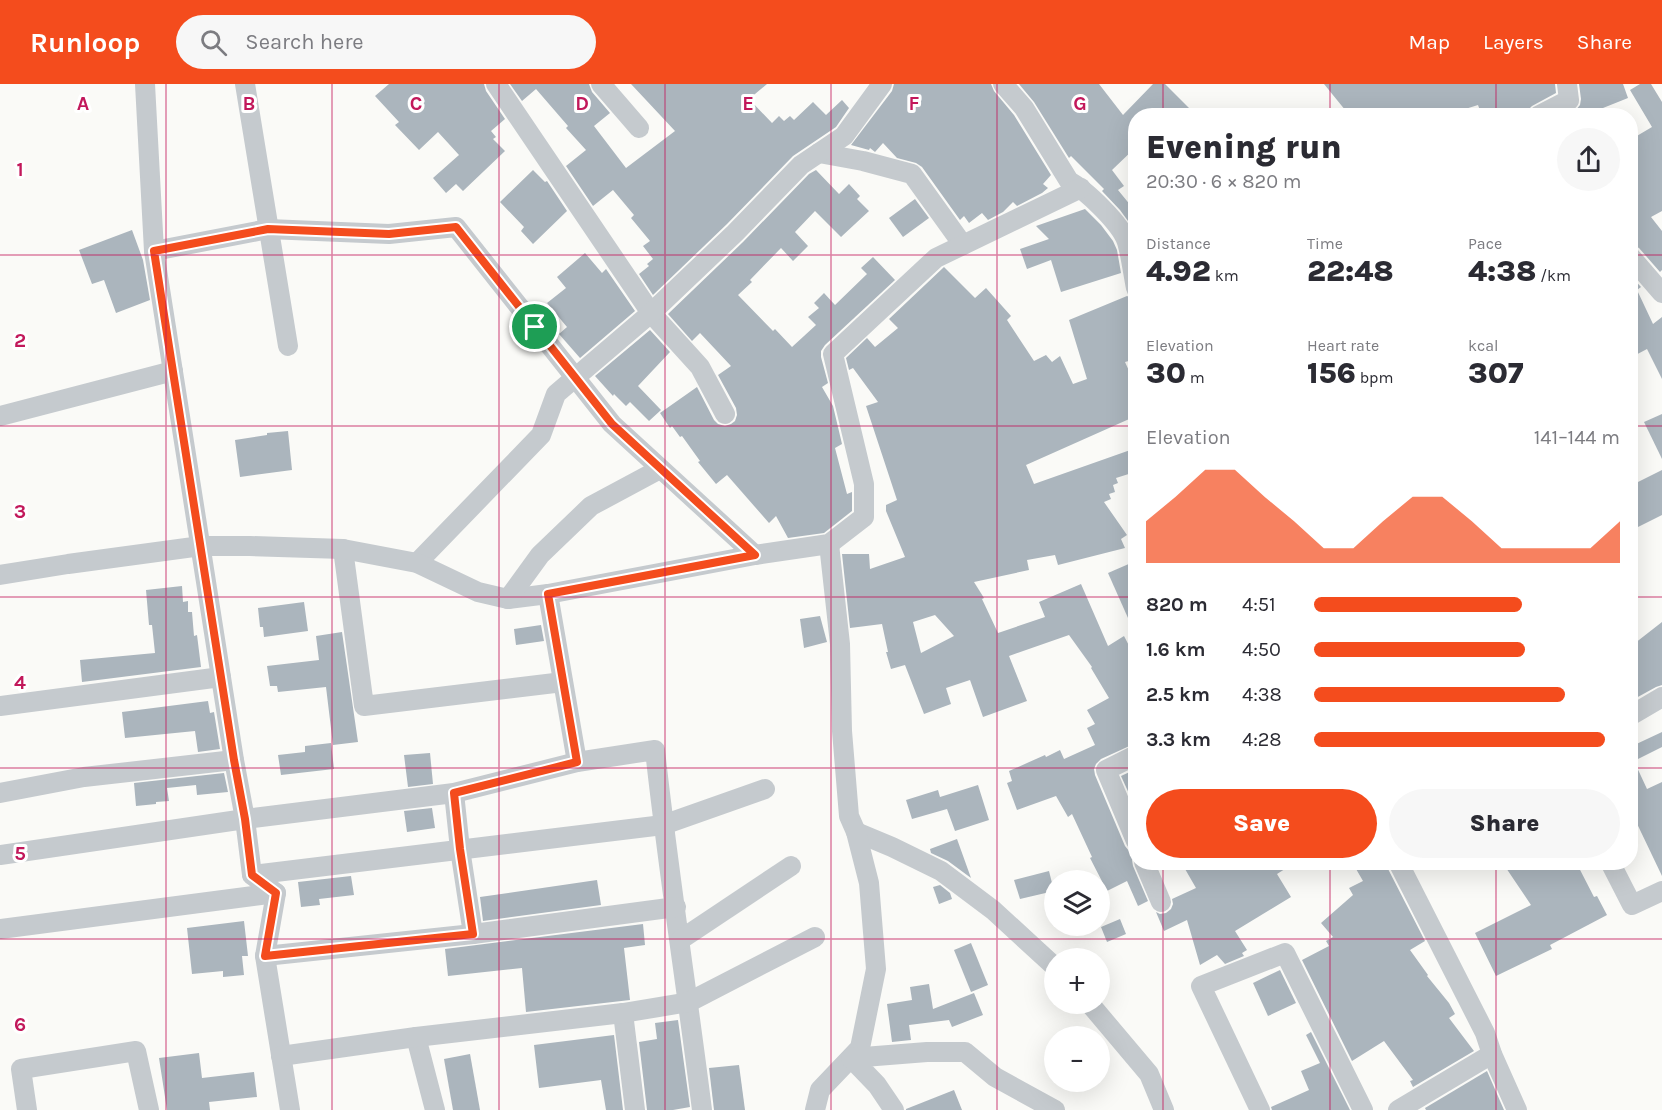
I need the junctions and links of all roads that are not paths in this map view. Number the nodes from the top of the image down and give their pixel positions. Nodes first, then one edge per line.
1 (145, 84) edge
2 (245, 84) edge
3 (496, 84) edge
4 (601, 84) edge
5 (882, 84) edge
6 (1003, 84) edge
7 (1567, 84) edge
8 (1554, 108) edge
9 (639, 128) dead end
10 (819, 153) junction
11 (1081, 188) junction
12 (268, 229) junction
13 (963, 245) junction
14 (1128, 250) edge
15 (154, 251) junction
16 (1638, 265) edge
17 (1659, 287) edge
18 (651, 313) junction
19 (288, 346) dead end
20 (173, 371) junction
21 (575, 378) junction
22 (725, 414) dead end
23 (0, 416) edge
24 (660, 469) junction
25 (829, 544) junction
26 (201, 546) junction
27 (343, 549) junction
28 (755, 555) junction
29 (417, 563) junction
30 (0, 575) edge
31 (548, 594) junction
32 (508, 599) junction
33 (221, 677) junction
34 (563, 682) junction
35 (1662, 697) edge
36 (0, 706) edge
37 (1638, 711) edge
38 (1128, 759) edge
39 (234, 760) junction
40 (577, 762) junction
41 (765, 789) dead end
42 (0, 793) edge
43 (454, 793) junction
44 (245, 819) junction
45 (1128, 822) edge
46 (663, 825) junction
47 (856, 832) junction
48 (460, 849) junction
49 (0, 855) edge
50 (791, 866) dead end
51 (1147, 870) edge
52 (1402, 870) edge
53 (1614, 870) edge
54 (252, 875) junction
55 (1662, 891) edge
56 (276, 893) junction
57 (1161, 902) dead end
58 (676, 908) junction
59 (0, 929) edge
60 (473, 934) junction
61 (815, 937) dead end
62 (680, 940) junction
63 (265, 956) junction
64 (1044, 957) edge
65 (689, 1002) junction
66 (623, 1013) junction
67 (1098, 1014) edge
68 (416, 1037) junction
69 (1492, 1054) junction
70 (281, 1056) junction
71 (851, 1058) junction
72 (27, 1110) edge
73 (149, 1110) edge
74 (290, 1110) edge
75 (435, 1110) edge
76 (636, 1110) edge
77 (702, 1110) edge
78 (815, 1110) edge
79 (894, 1110) edge
80 (1055, 1110) edge
81 (1164, 1110) edge
82 (1260, 1110) edge
83 (1363, 1110) edge
84 (1398, 1110) edge
85 (1517, 1110) edge

1 - 15 street
2 - 12 street
3 - 18 street
4 - 9 street
5 - 10 street
6 - 11 street
7 - 8 street
10 - 13 street
10 - 18 street
11 - 13 street
11 - 14 street
12 - 15 street
12 - 19 street
12 - 21 street
13 - 25 street
15 - 20 street
16 - 17 street
18 - 21 street
18 - 22 street
20 - 23 street
20 - 26 street
21 - 24 street
21 - 29 street
24 - 28 street
24 - 32 street
25 - 28 street
25 - 47 street
26 - 27 street
26 - 30 street
26 - 33 street
27 - 29 street
27 - 34 street
28 - 31 street
29 - 32 street
31 - 32 street
31 - 34 street
33 - 36 street
33 - 39 street
34 - 40 street
35 - 37 street
38 - 45 street
39 - 42 street
39 - 44 street
40 - 43 street
40 - 46 street
41 - 46 street
43 - 44 street
43 - 48 street
44 - 49 street
44 - 54 street
46 - 48 street
46 - 58 street
47 - 64 street
47 - 71 street
48 - 54 street
48 - 60 street
50 - 62 street
51 - 57 street
52 - 69 street
53 - 55 street
54 - 56 street
56 - 59 street
56 - 63 street
58 - 60 street
58 - 62 street
60 - 63 street
61 - 65 street
62 - 65 street
63 - 70 street
65 - 66 street
65 - 77 street
66 - 68 street
66 - 76 street
67 - 81 street
68 - 70 street
68 - 75 street
69 - 84 street
69 - 85 street
70 - 74 street
71 - 78 street
71 - 79 street
71 - 80 street
72 - 73 street
82 - 83 street

